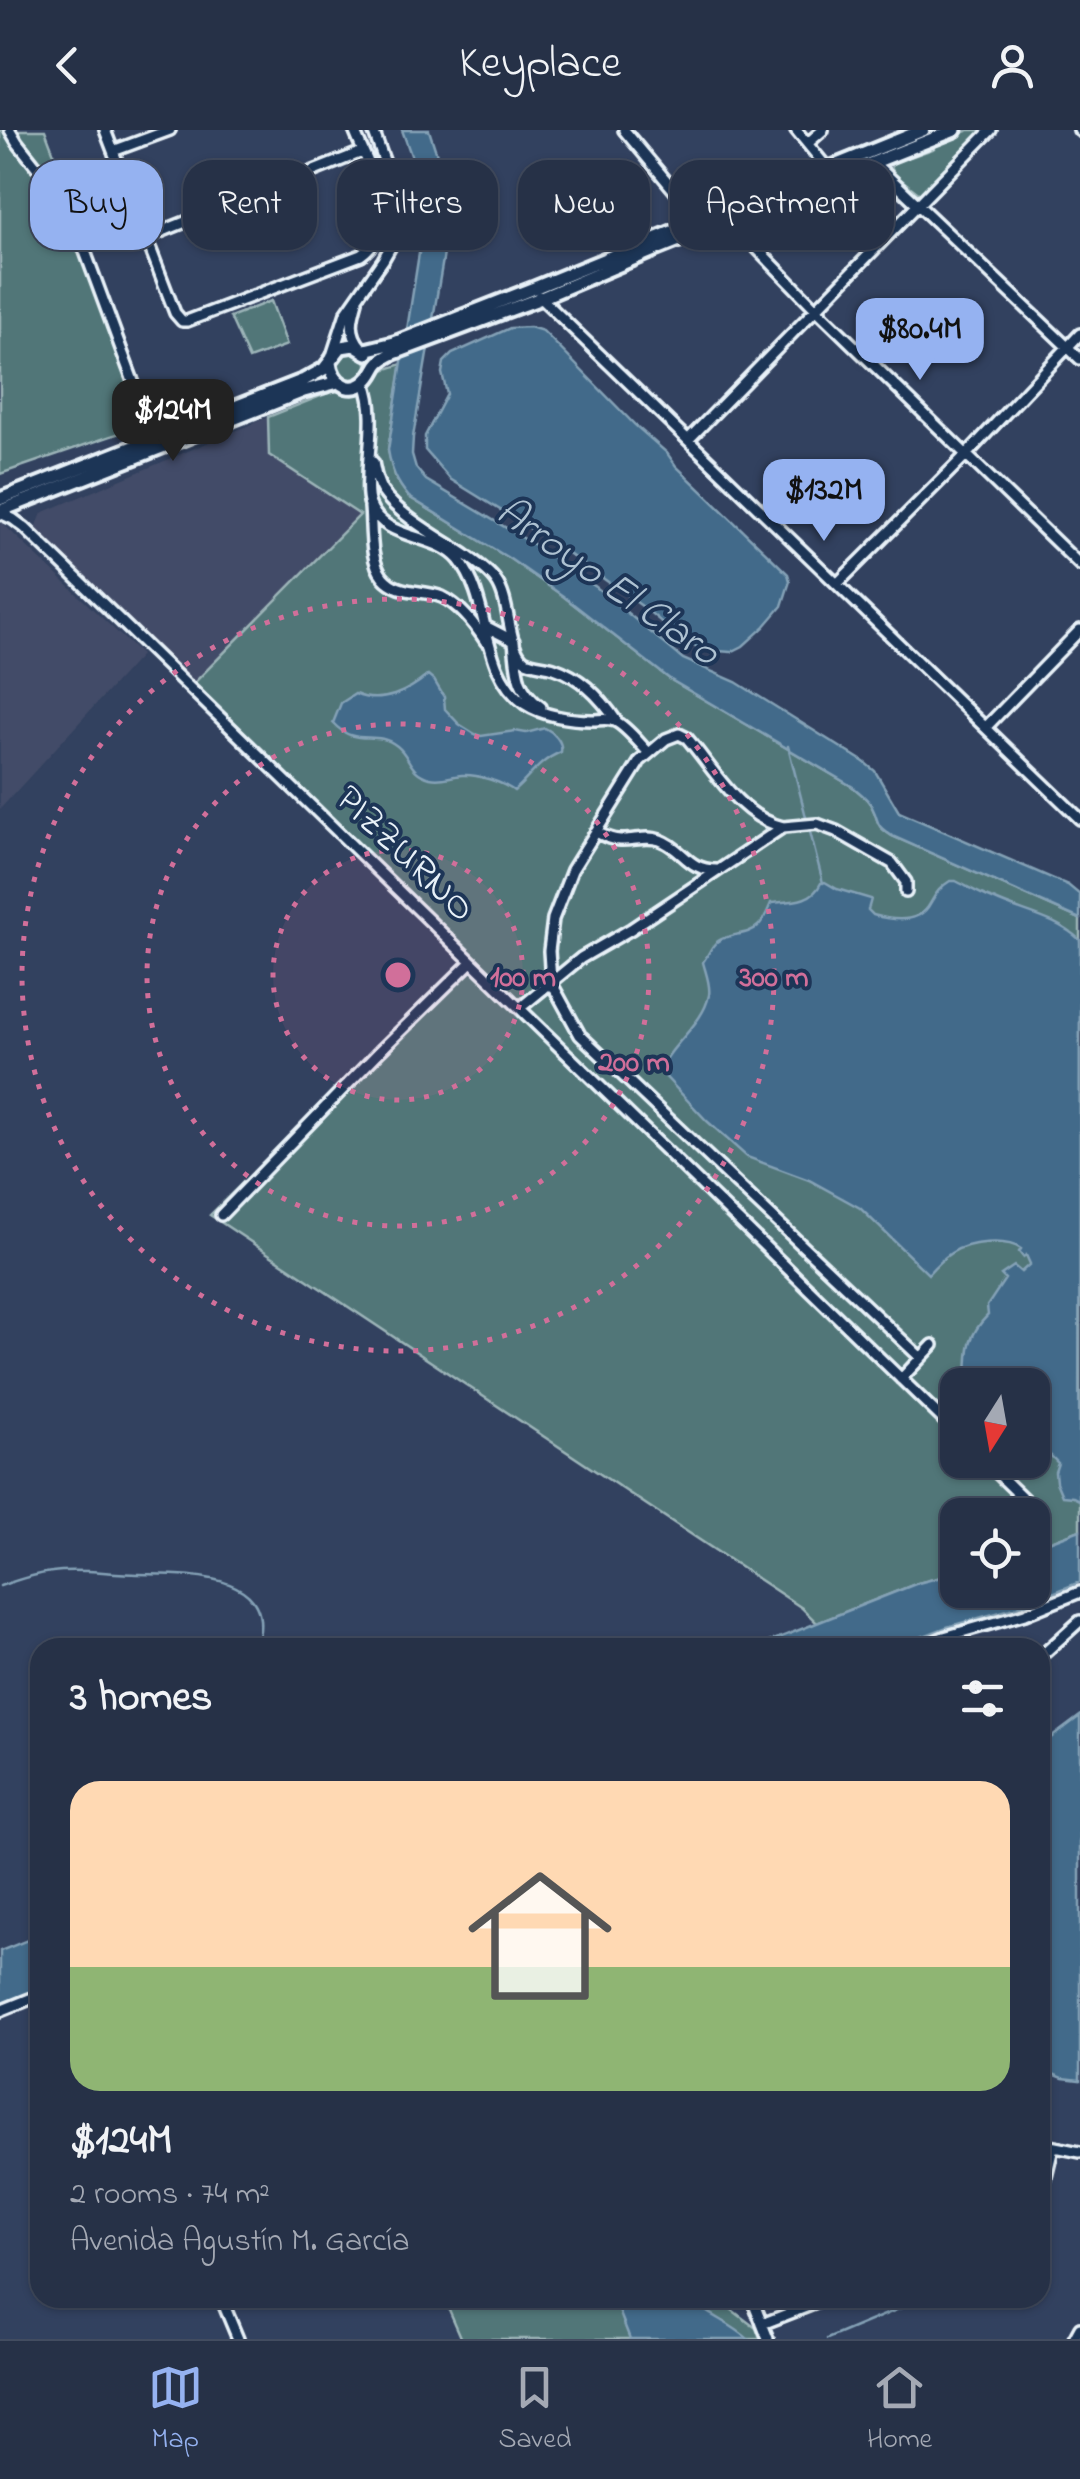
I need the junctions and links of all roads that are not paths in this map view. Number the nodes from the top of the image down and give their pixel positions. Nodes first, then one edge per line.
1 (10, 130) edge
2 (105, 130) edge
3 (170, 130) edge
4 (354, 130) edge
5 (372, 130) edge
6 (796, 130) edge
7 (823, 130) edge
8 (923, 130) edge
9 (955, 130) edge
10 (991, 130) edge
11 (626, 131) edge
12 (808, 143) junction
13 (113, 151) junction
14 (362, 152) junction
15 (116, 160) edge
16 (821, 160) edge
17 (850, 160) edge
18 (881, 160) edge
19 (894, 181) edge
20 (670, 185) edge
21 (918, 203) junction
22 (163, 231) edge
23 (670, 233) edge
24 (670, 243) edge
25 (150, 250) edge
26 (759, 250) edge
27 (537, 293) junction
28 (358, 298) junction
29 (817, 310) junction
30 (1080, 334) edge
31 (1068, 347) junction
32 (394, 348) junction
33 (363, 349) junction
34 (1080, 359) edge
35 (331, 360) junction
36 (372, 370) junction
37 (338, 382) junction
38 (365, 383) junction
39 (154, 438) junction
40 (688, 440) junction
41 (370, 447) junction
42 (966, 455) junction
43 (31, 498) junction
44 (0, 499) edge
45 (370, 504) junction
46 (0, 512) edge
47 (25, 528) junction
48 (1080, 566) edge
49 (837, 584) junction
50 (485, 626) junction
51 (1080, 630) edge
52 (514, 641) junction
53 (490, 648) junction
54 (554, 716) junction
55 (617, 722) junction
56 (986, 728) junction
57 (648, 752) junction
58 (1080, 819) edge
59 (783, 827) junction
60 (596, 832) junction
61 (718, 870) junction
62 (906, 892) dead end
63 (471, 962) junction
64 (551, 982) junction
65 (520, 1008) junction
66 (221, 1215) dead end
67 (933, 1345) dead end
68 (921, 1358) junction
69 (901, 1379) junction
70 (940, 1417) edge
71 (1002, 1478) edge
72 (1022, 1498) edge
73 (1080, 1592) edge
74 (1080, 1620) edge
75 (942, 1638) edge
76 (1050, 1648) edge
77 (30, 1999) edge
78 (0, 2011) edge
79 (1050, 2147) edge
80 (1053, 2148) junction
81 (1080, 2152) edge
82 (1050, 2160) edge
83 (225, 2308) edge
84 (756, 2308) edge
85 (803, 2308) edge
86 (762, 2324) junction
87 (1080, 2328) edge
88 (238, 2339) edge
89 (768, 2339) edge
90 (1074, 2339) edge

1 - 39 street
2 - 13 street
3 - 13 street
4 - 14 street
5 - 28 street
6 - 12 street
7 - 12 street
8 - 17 main road
9 - 18 main road
10 - 21 street
11 - 20 street
12 - 16 street
13 - 15 street
14 - 22 street
14 - 25 street
19 - 21 street
21 - 29 street
21 - 31 street
23 - 27 main road
24 - 27 main road
26 - 29 street
27 - 32 main road
27 - 40 street
28 - 33 street
28 - 35 street
29 - 40 street
29 - 42 street
30 - 31 street
31 - 34 street
31 - 42 street
32 - 33 main road
32 - 36 main road
33 - 35 main road
33 - 36 main road
35 - 37 main road
35 - 39 main road
36 - 38 main road
37 - 38 main road
37 - 43 main road
38 - 41 street
39 - 44 main road
40 - 49 street
41 - 45 street
41 - 52 street
42 - 48 street
42 - 49 street
43 - 46 main road
43 - 47 street
45 - 50 street
45 - 53 street
46 - 47 street, PIZZURNO
47 - 63 street, PIZZURNO
49 - 56 street
50 - 52 street
50 - 53 street
51 - 56 street
52 - 54 street
52 - 55 street
53 - 54 street
54 - 55 street
55 - 57 street
56 - 58 street
57 - 59 street
57 - 60 street
59 - 61 street
59 - 62 street
60 - 61 street
60 - 64 street
61 - 64 street
63 - 65 street, PIZZURNO
63 - 66 street
64 - 65 street
64 - 68 street
65 - 69 street, PIZZURNO
67 - 68 street
68 - 69 street
69 - 70 street, PIZZURNO
71 - 72 street
73 - 75 street
74 - 76 street
77 - 78 street
79 - 80 street
80 - 81 street
80 - 82 street
83 - 88 street
84 - 86 street
85 - 86 street
86 - 89 street
87 - 90 street

